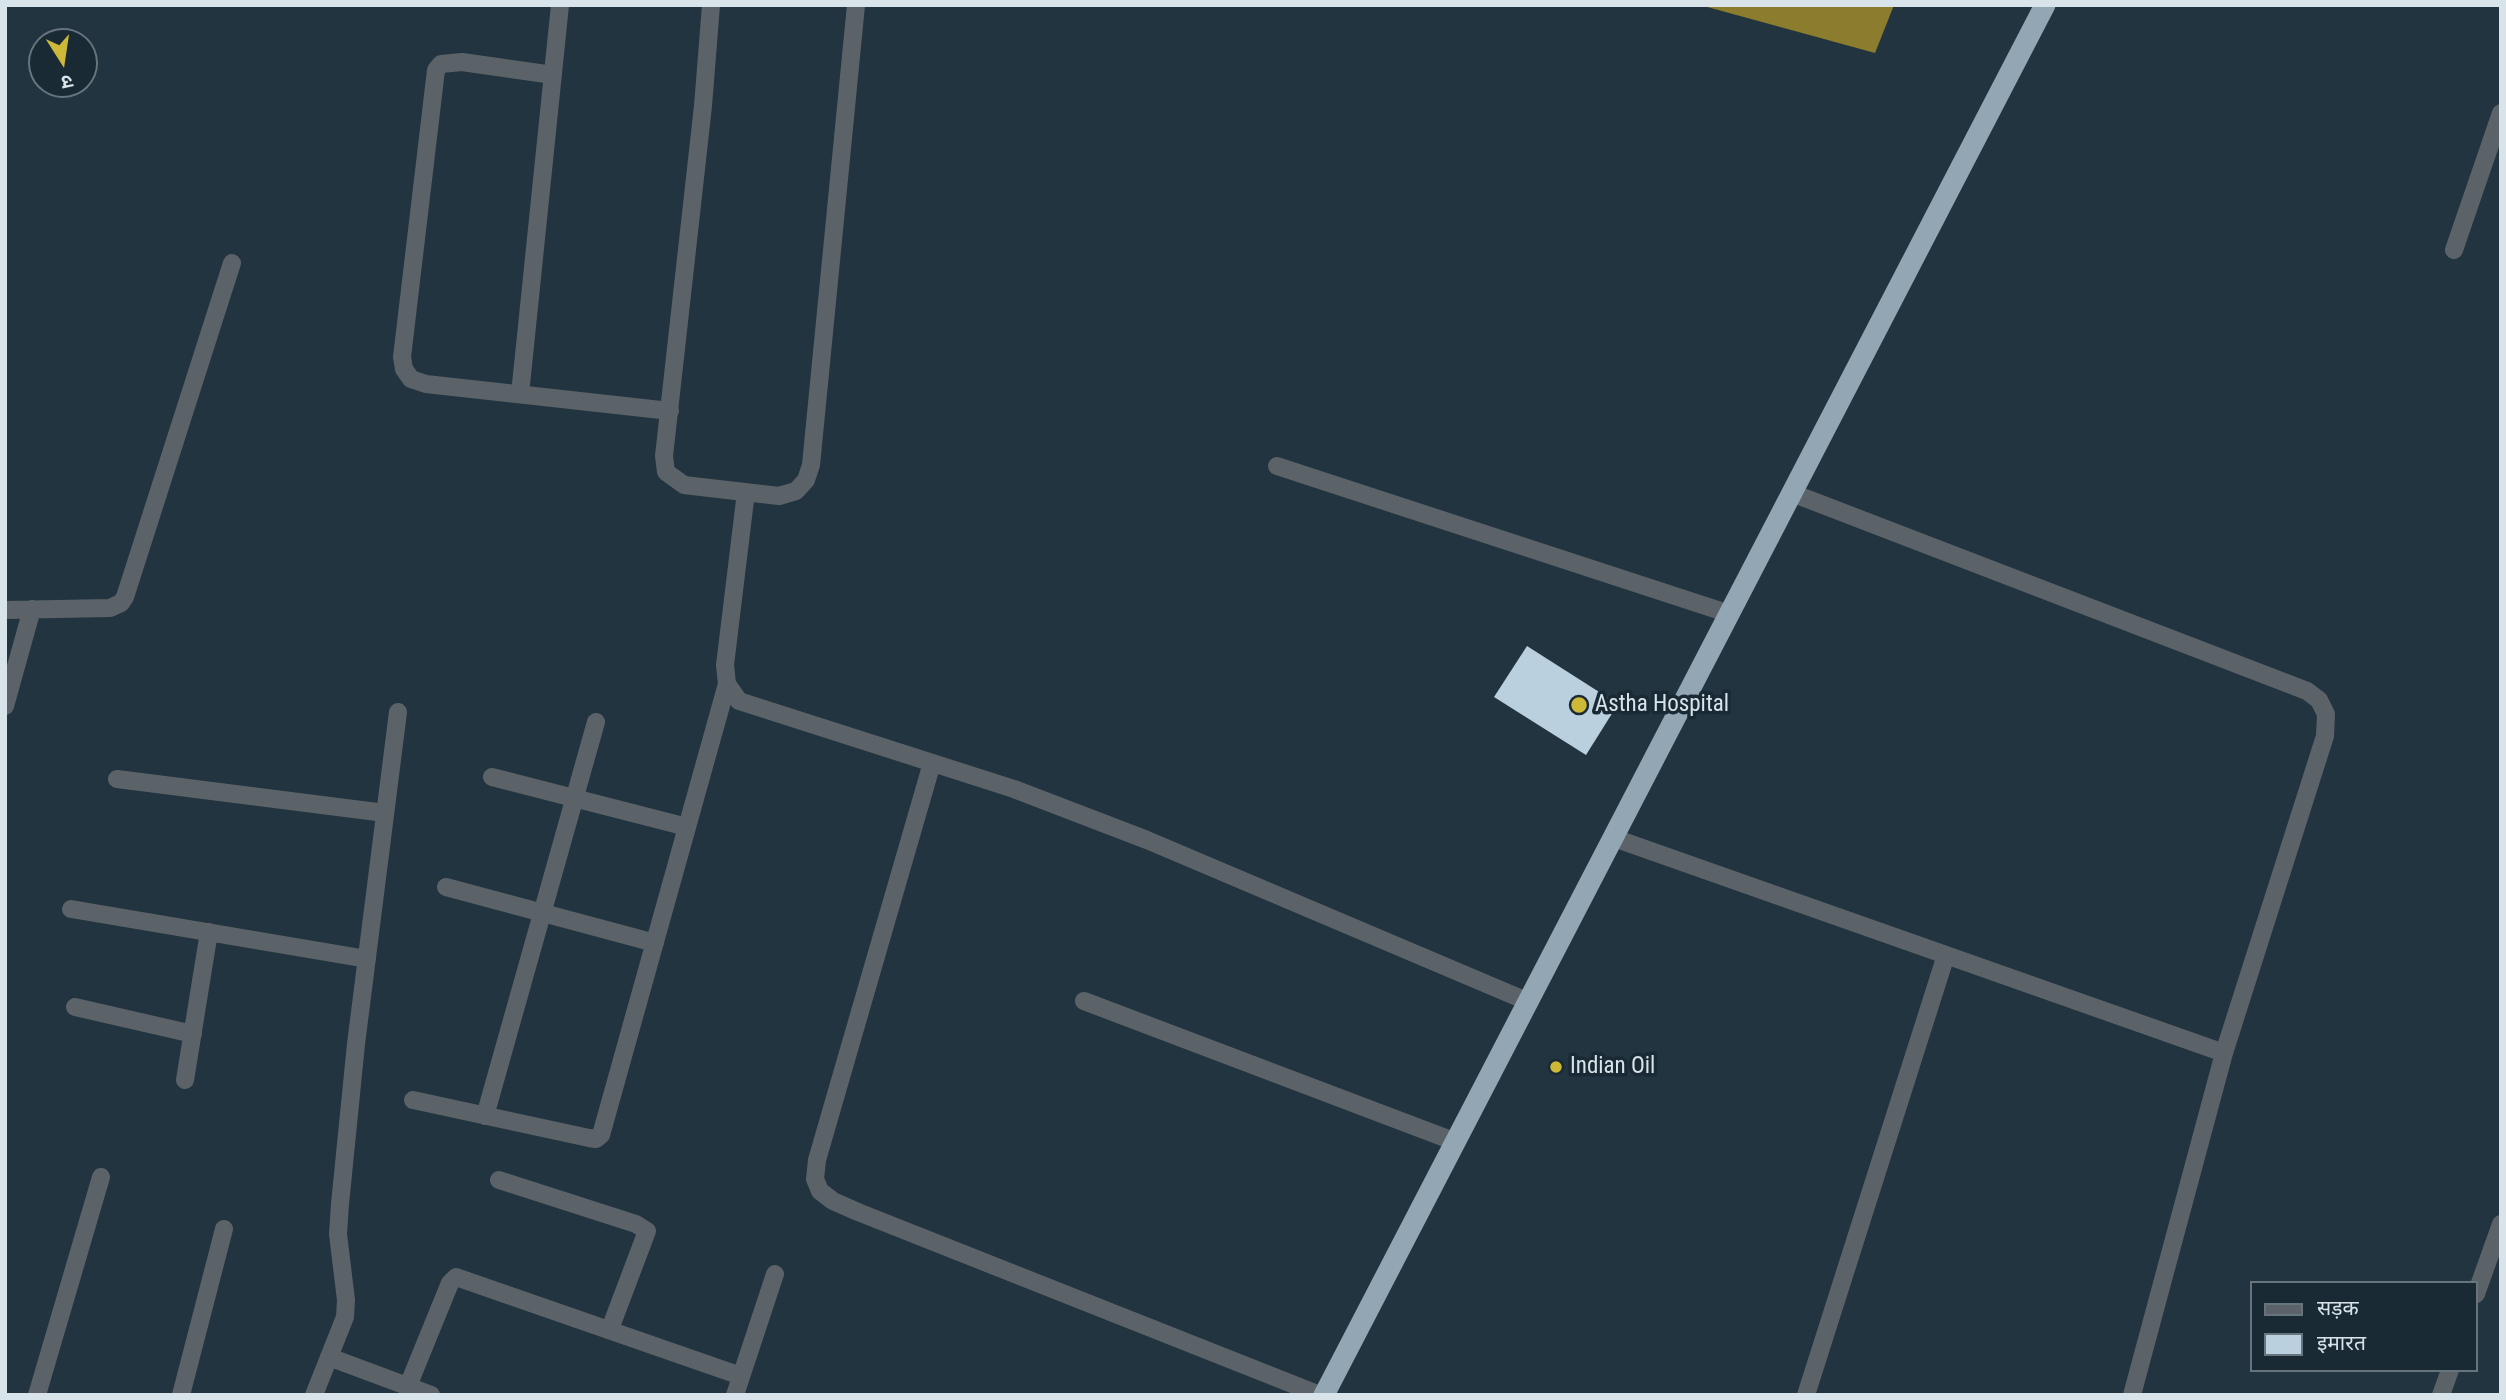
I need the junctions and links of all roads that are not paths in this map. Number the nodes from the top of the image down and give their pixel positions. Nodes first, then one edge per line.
1 (560, 5) edge
2 (711, 5) edge
3 (856, 5) edge
4 (2045, 5) edge
5 (553, 75) junction
6 (2501, 113) edge
7 (2454, 250) dead end
8 (232, 263) dead end
9 (520, 394) junction
10 (670, 411) junction
11 (1277, 466) dead end
12 (746, 492) junction
13 (1792, 493) junction
14 (32, 609) junction
15 (5, 610) edge
16 (1730, 614) junction
17 (727, 684) junction
18 (5, 706) edge
19 (398, 712) dead end
20 (596, 722) dead end
21 (932, 764) junction
22 (492, 778) dead end
23 (117, 779) dead end
24 (574, 798) junction
25 (385, 813) junction
26 (687, 827) junction
27 (1614, 838) junction
28 (446, 887) dead end
29 (71, 909) dead end
30 (542, 911) junction
31 (209, 932) junction
32 (655, 943) junction
33 (1946, 955) junction
34 (367, 958) junction
35 (1084, 1001) dead end
36 (1529, 1002) junction
37 (75, 1007) dead end
38 (193, 1034) junction
39 (2224, 1053) junction
40 (185, 1080) dead end
41 (413, 1100) dead end
42 (485, 1116) junction
43 (1456, 1142) junction
44 (101, 1177) dead end
45 (499, 1180) dead end
46 (2501, 1224) edge
47 (224, 1229) dead end
48 (775, 1274) dead end
49 (2478, 1288) edge
50 (610, 1329) junction
51 (329, 1357) junction
52 (2449, 1372) edge
53 (741, 1376) junction
54 (408, 1386) junction
55 (37, 1395) edge
56 (181, 1395) edge
57 (314, 1395) edge
58 (431, 1395) edge
59 (735, 1395) edge
60 (1322, 1395) edge
61 (1806, 1395) edge
62 (2132, 1395) edge
63 (2441, 1395) edge

1 - 5 street
2 - 10 street
3 - 12 street
4 - 13 highway
5 - 9 street
5 - 9 street
6 - 7 street
8 - 14 street
9 - 10 street
10 - 12 street
11 - 16 street
12 - 17 street
13 - 16 highway
13 - 39 street
14 - 15 street
14 - 18 street
16 - 27 highway
17 - 21 street
17 - 26 street
19 - 25 street
20 - 24 street
21 - 36 street
21 - 60 street
22 - 24 street
23 - 25 street
24 - 26 street
24 - 30 street
25 - 34 street
26 - 32 street
27 - 33 street
27 - 36 highway
28 - 30 street
29 - 31 street
30 - 32 street
30 - 42 street
31 - 34 street
31 - 38 street
32 - 42 street
33 - 39 street
33 - 61 street
34 - 51 street
35 - 43 street
36 - 43 highway
37 - 38 street
38 - 40 street
39 - 62 street
41 - 42 street
43 - 60 highway
44 - 55 street
45 - 50 street
46 - 49 street
47 - 56 street
48 - 53 street
50 - 53 street
50 - 54 street
51 - 54 street
51 - 57 street
52 - 63 street
53 - 59 street
54 - 58 street

